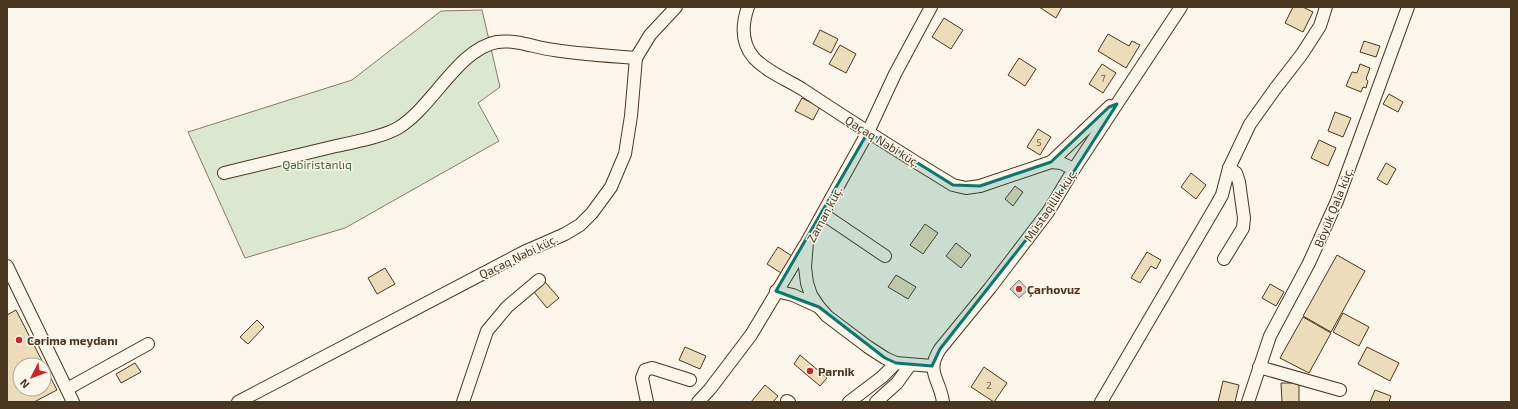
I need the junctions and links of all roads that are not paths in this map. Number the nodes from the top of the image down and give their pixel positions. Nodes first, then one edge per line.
1 (748, 7) edge
2 (931, 7) edge
3 (1181, 7) edge
4 (1326, 7) edge
5 (1408, 7) edge
6 (672, 9) edge
7 (636, 58) junction
8 (1117, 104) junction
9 (868, 132) junction
10 (1051, 162) junction
11 (1229, 168) junction
12 (1074, 169) junction
13 (224, 173) dead end
14 (823, 214) junction
15 (807, 242) junction
16 (885, 256) dead end
17 (1224, 259) dead end
18 (7, 266) edge
19 (539, 280) dead end
20 (776, 291) junction
21 (819, 307) junction
22 (148, 344) dead end
23 (896, 363) junction
24 (910, 364) junction
25 (932, 366) junction
26 (1259, 367) junction
27 (690, 380) dead end
28 (67, 389) junction
29 (1340, 390) dead end
30 (73, 402) edge
31 (238, 402) edge
32 (463, 402) edge
33 (647, 402) edge
34 (698, 402) edge
35 (849, 402) edge
36 (876, 402) edge
37 (943, 402) edge
38 (1101, 402) edge
39 (1248, 402) edge

1 - 9 street, Qaçaq Nəbi küç.
2 - 9 street, Zaman küç.
3 - 8 street, Müstəqillik küç.
4 - 11 street
5 - 26 street, Böyük Qala küç.
6 - 7 street, Qaçaq Nəbi küç.
7 - 13 street
7 - 31 street, Qaçaq Nəbi küç.
8 - 10 street
8 - 12 street, Müstəqillik küç.
9 - 10 street, Qaçaq Nəbi küç.
9 - 14 street, Zaman küç.
10 - 12 street
11 - 17 street
11 - 38 street
12 - 25 street, Müstəqillik küç.
14 - 15 street, Zaman küç.
14 - 16 street
15 - 20 street
15 - 21 street, Zaman küç.
18 - 28 street
19 - 32 street
20 - 21 street
20 - 34 street
21 - 23 street, Zaman küç.
22 - 28 street
23 - 24 street, Zaman küç.
23 - 35 street
24 - 25 street, Zaman küç.
24 - 36 street
25 - 37 street
26 - 29 street
26 - 39 street, Böyük Qala küç.
27 - 33 street
28 - 30 street

